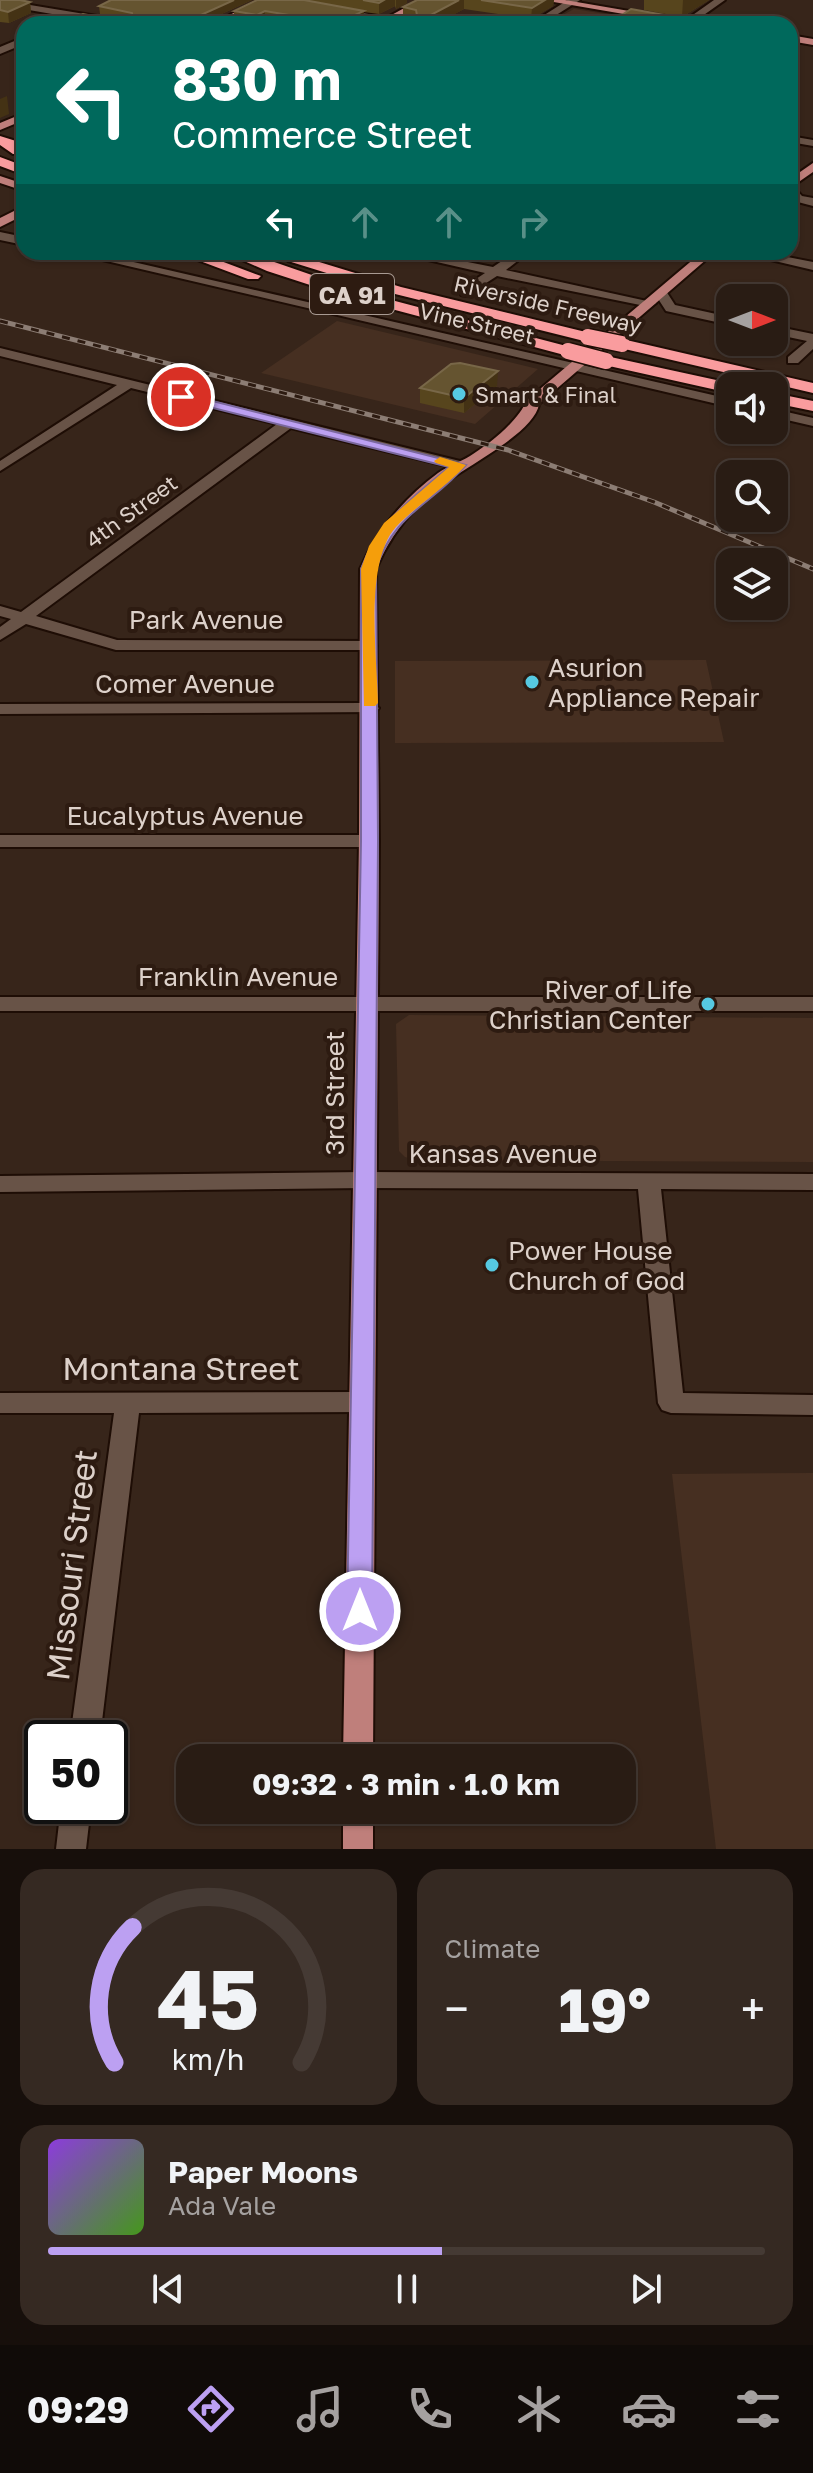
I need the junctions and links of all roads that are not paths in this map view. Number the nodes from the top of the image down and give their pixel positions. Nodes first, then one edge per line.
1 (267, 0) edge
2 (426, 0) edge
3 (547, 0) edge
4 (720, 0) edge
5 (0, 2) edge
6 (279, 2) edge
7 (572, 2) edge
8 (97, 8) edge
9 (326, 10) edge
10 (79, 16) joint
11 (234, 16) edge
12 (354, 16) edge
13 (395, 16) edge
14 (548, 16) edge
15 (649, 16) edge
16 (697, 16) edge
17 (9, 106) dead end
18 (16, 107) edge
19 (109, 260) edge
20 (207, 260) edge
21 (253, 260) edge
22 (300, 260) edge
23 (334, 260) edge
24 (436, 260) edge
25 (512, 260) edge
26 (700, 260) edge
27 (783, 260) edge
28 (813, 266) edge
29 (495, 273) junction
30 (396, 290) junction
31 (466, 292) dead end
32 (655, 299) junction
33 (716, 318) edge
34 (476, 329) junction
35 (788, 334) edge
36 (813, 340) edge
37 (644, 349) junction
38 (0, 352) edge
39 (793, 360) dead end
40 (575, 368) junction
41 (813, 379) edge
42 (128, 384) junction
43 (716, 385) edge
44 (813, 388) edge
45 (716, 400) edge
46 (788, 401) edge
47 (813, 406) edge
48 (788, 416) edge
49 (813, 422) edge
50 (288, 423) junction
51 (459, 465) junction
52 (0, 467) edge
53 (0, 611) edge
54 (23, 618) junction
55 (0, 635) edge
56 (369, 646) junction
57 (370, 708) junction
58 (0, 709) edge
59 (0, 841) edge
60 (369, 841) junction
61 (0, 1004) edge
62 (366, 1004) junction
63 (813, 1004) edge
64 (365, 1180) junction
65 (649, 1181) junction
66 (813, 1182) edge
67 (0, 1184) edge
68 (128, 1402) junction
69 (362, 1402) junction
70 (0, 1403) edge
71 (813, 1405) edge
72 (87, 1720) edge
73 (358, 1744) edge
74 (74, 1824) edge
75 (358, 1824) edge
76 (71, 1849) edge
77 (358, 1849) edge

1 - 6 street
1 - 11 main road
2 - 13 main road
3 - 7 main road
4 - 16 street
5 - 10 street
7 - 14 street
7 - 15 main road
8 - 10 street
9 - 12 street
17 - 18 main road
19 - 40 street, Vine Street
20 - 34 highway
21 - 34 highway, Riverside Freeway / CA 91
22 - 30 highway, Riverside Freeway / CA 91
23 - 30 highway
24 - 29 street
25 - 29 street
26 - 32 main road, 3rd Street
27 - 28 street
29 - 31 street
29 - 32 street
30 - 37 highway, Riverside Freeway / CA 91, bridge
32 - 33 street
32 - 40 main road, 3rd Street
34 - 43 highway, Riverside Freeway / CA 91, bridge
35 - 36 street
36 - 39 street
37 - 41 highway
37 - 44 highway, Riverside Freeway / CA 91
38 - 42 street
40 - 45 street, Vine Street
40 - 51 main road, 3rd Street
42 - 50 street
42 - 52 street
46 - 47 highway
48 - 49 street
50 - 51 street
50 - 54 street, 4th Street
51 - 56 main road, 3rd Street
53 - 54 street, Park Avenue
54 - 55 street, 4th Street
54 - 56 street, Park Avenue
56 - 57 main road, 3rd Street
57 - 58 street, Comer Avenue
57 - 60 main road, 3rd Street
59 - 60 street, Eucalyptus Avenue
60 - 62 main road, 3rd Street
61 - 62 street, Franklin Avenue
62 - 63 street, Franklin Avenue
62 - 64 main road, 3rd Street
64 - 65 street, Kansas Avenue
64 - 67 street, Kansas Avenue
64 - 69 main road, 3rd Street
65 - 66 street, Kansas Avenue
65 - 71 street
68 - 69 street, Montana Street
68 - 70 street, Montana Street
68 - 72 street, Missouri Street
69 - 73 main road, 3rd Street
74 - 76 street
75 - 77 main road

